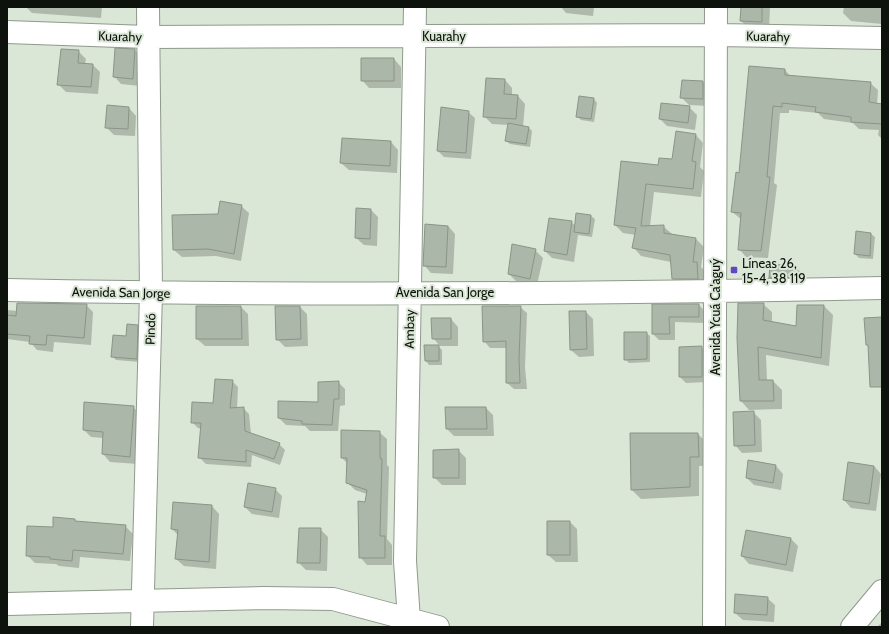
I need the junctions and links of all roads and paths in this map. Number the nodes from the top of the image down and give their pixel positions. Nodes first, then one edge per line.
1 (148, 7) edge
2 (415, 7) edge
3 (716, 7) edge
4 (7, 32) edge
5 (716, 35) junction
6 (415, 36) junction
7 (147, 37) junction
8 (882, 38) edge
9 (882, 288) edge
10 (7, 290) edge
11 (409, 292) junction
12 (715, 292) junction
13 (152, 293) junction
14 (882, 591) edge
15 (143, 601) junction
16 (7, 604) edge
17 (408, 623) edge
18 (142, 627) edge
19 (438, 627) edge
20 (714, 627) edge
21 (852, 627) edge

1 - 7 street, Pindó
2 - 6 street, Ambay
3 - 5 street, Avenida Ycuá Ca'aguý
4 - 7 street, Kuarahy
5 - 6 street, Kuarahy
5 - 8 street, Kuarahy
5 - 12 street, Avenida Ycuá Ca'aguý
6 - 7 street, Kuarahy
6 - 11 street, Ambay
7 - 13 street, Pindó
9 - 12 street, Avenida San Jorge
10 - 13 street, Avenida San Jorge
11 - 12 street, Avenida San Jorge
11 - 13 street, Avenida San Jorge
11 - 17 street, Ambay
12 - 20 street, Avenida Ycuá Ca'aguý
13 - 15 street, Pindó
14 - 21 street
15 - 16 street
15 - 17 street
15 - 18 street, Pindó
17 - 19 street

